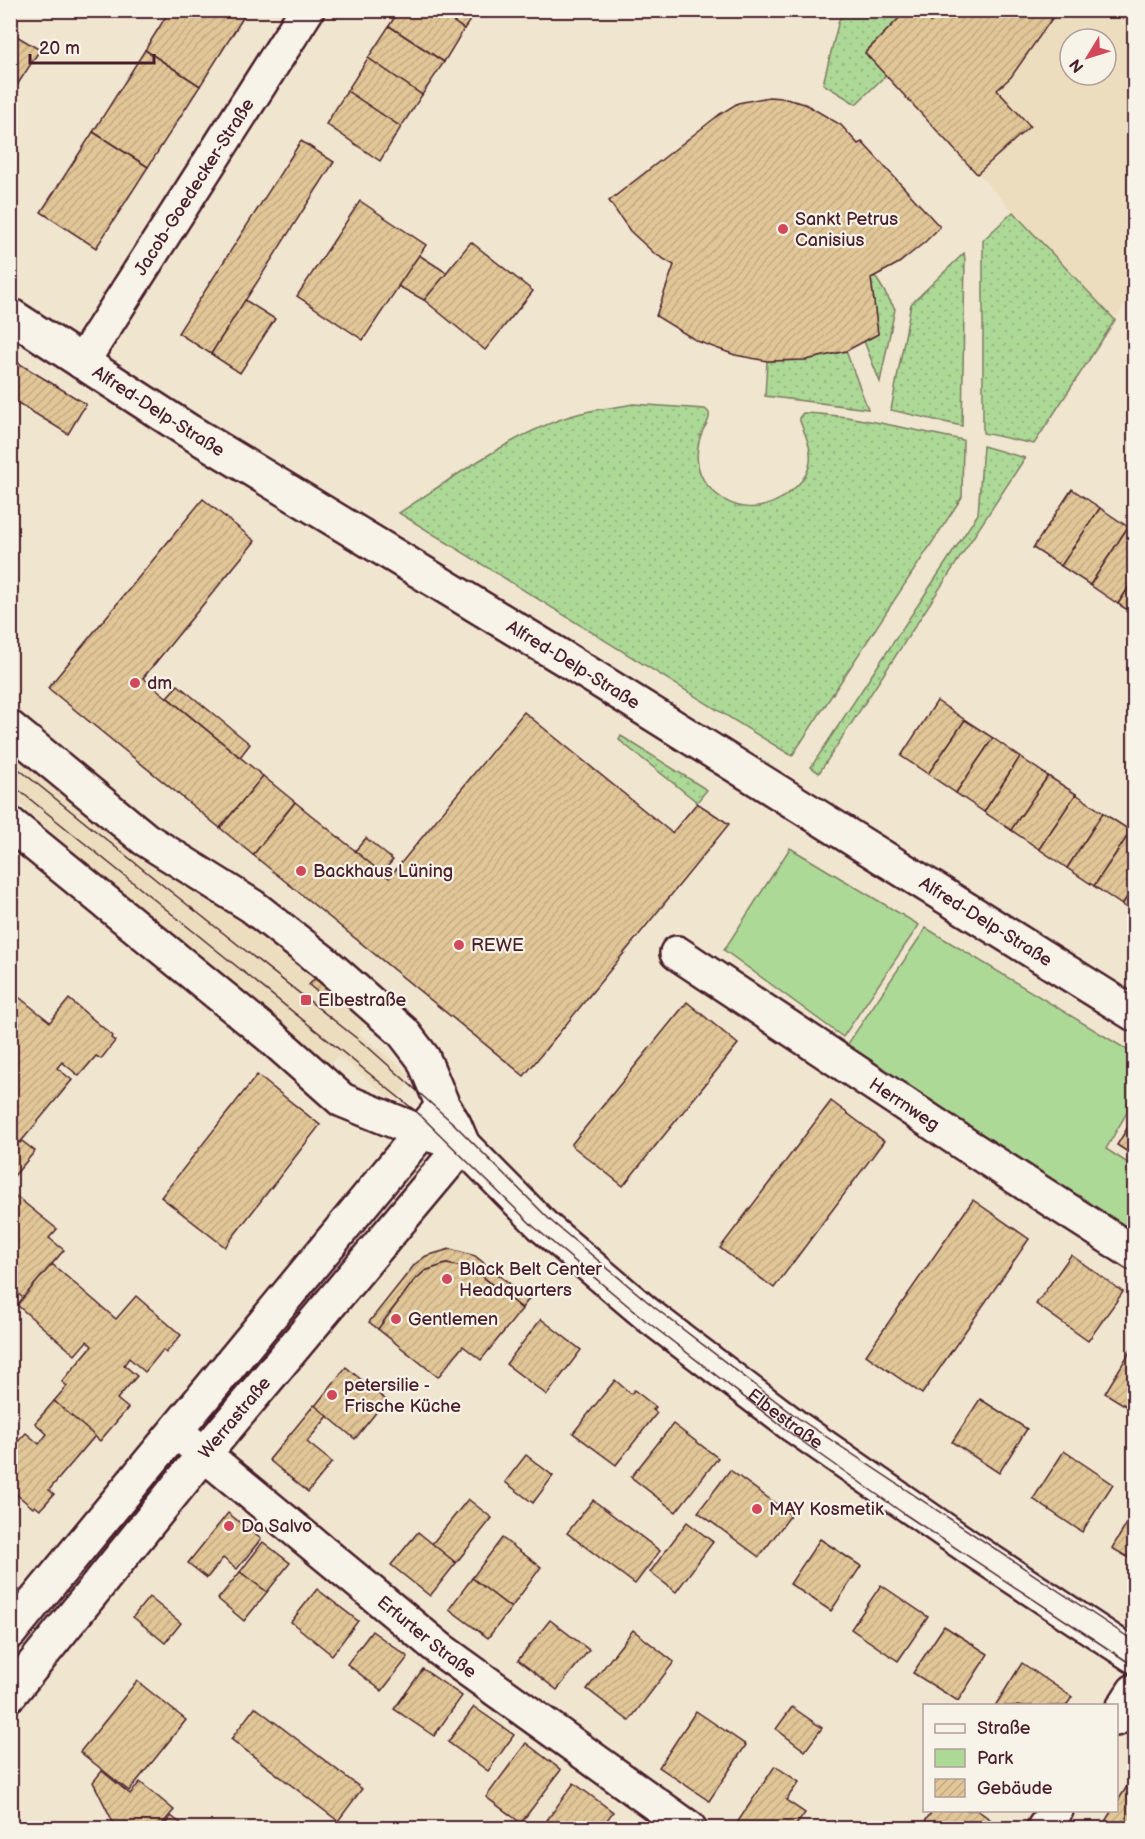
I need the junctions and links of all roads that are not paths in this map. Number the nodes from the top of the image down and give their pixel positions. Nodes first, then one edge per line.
1 (307, 10) edge
2 (10, 315) edge
3 (82, 362) junction
4 (10, 728) edge
5 (10, 824) edge
6 (677, 953) dead end
7 (1134, 1014) edge
8 (443, 1106) junction
9 (421, 1132) junction
10 (463, 1145) junction
11 (1134, 1253) edge
12 (174, 1431) junction
13 (205, 1453) junction
14 (10, 1632) edge
15 (1134, 1656) edge
16 (1134, 1691) edge
17 (10, 1694) edge
18 (1118, 1716) edge
19 (1055, 1812) edge
20 (689, 1828) edge
21 (1044, 1828) edge

1 - 3 street, Jacob-Goedecker-Straße
2 - 3 street, Alfred-Delp-Straße
3 - 7 street, Alfred-Delp-Straße
4 - 8 street, Elbestraße
5 - 9 street, Elbestraße
6 - 11 street, Herrnweg
8 - 9 street, Werrastraße
8 - 10 street, Elbestraße
9 - 10 street, Elbestraße
9 - 12 street, Werrastraße
10 - 13 street, Werrastraße
10 - 15 street, Elbestraße
12 - 13 street, Erfurter Straße
12 - 14 street, Werrastraße
13 - 17 street, Werrastraße
13 - 20 street, Erfurter Straße
16 - 18 street
19 - 21 street

